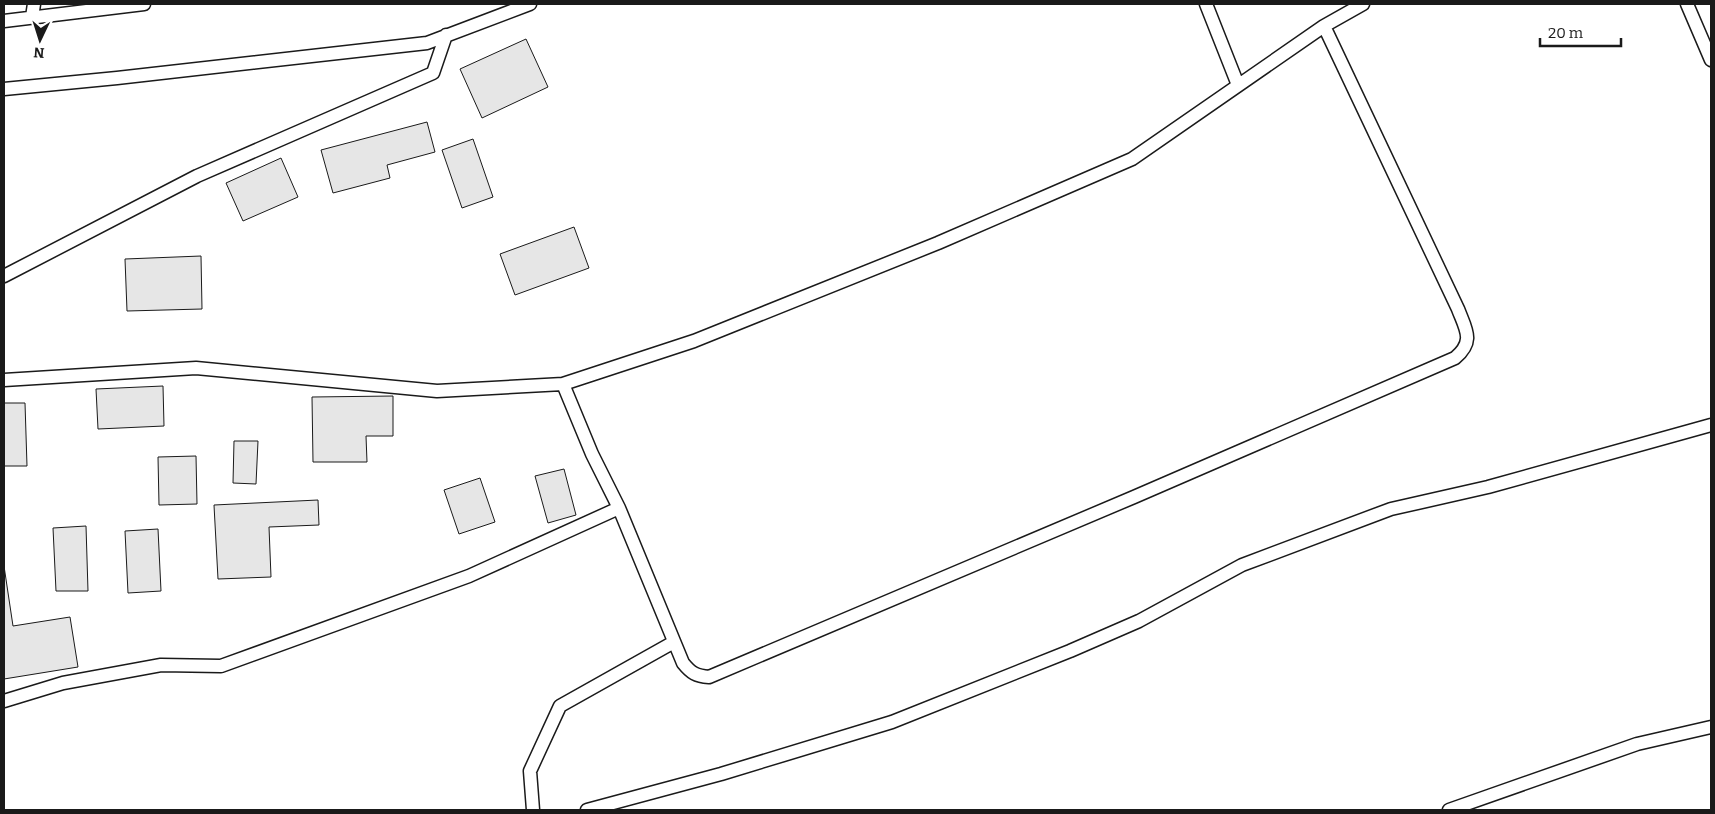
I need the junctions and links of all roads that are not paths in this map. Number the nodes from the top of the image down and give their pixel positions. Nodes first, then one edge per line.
1 (34, 4) edge
2 (144, 4) edge
3 (530, 4) edge
4 (1206, 4) edge
5 (1363, 4) edge
6 (1687, 4) edge
7 (32, 17) junction
8 (4, 21) edge
9 (1324, 26) junction
10 (446, 35) junction
11 (1711, 60) edge
12 (1238, 85) junction
13 (4, 89) edge
14 (4, 276) edge
15 (4, 380) edge
16 (563, 384) junction
17 (1711, 425) edge
18 (619, 508) junction
19 (674, 642) junction
20 (4, 702) edge
21 (1711, 727) edge
22 (533, 810) edge
23 (587, 810) edge
24 (1449, 810) edge

1 - 7 lane
2 - 7 lane
3 - 10 lane
4 - 12 lane
5 - 9 lane
6 - 11 lane
7 - 8 lane
9 - 12 lane
9 - 19 lane
10 - 13 lane
10 - 14 lane
12 - 16 lane
15 - 16 lane
16 - 18 lane
17 - 23 lane
18 - 19 lane
18 - 20 lane
19 - 22 lane
21 - 24 lane

